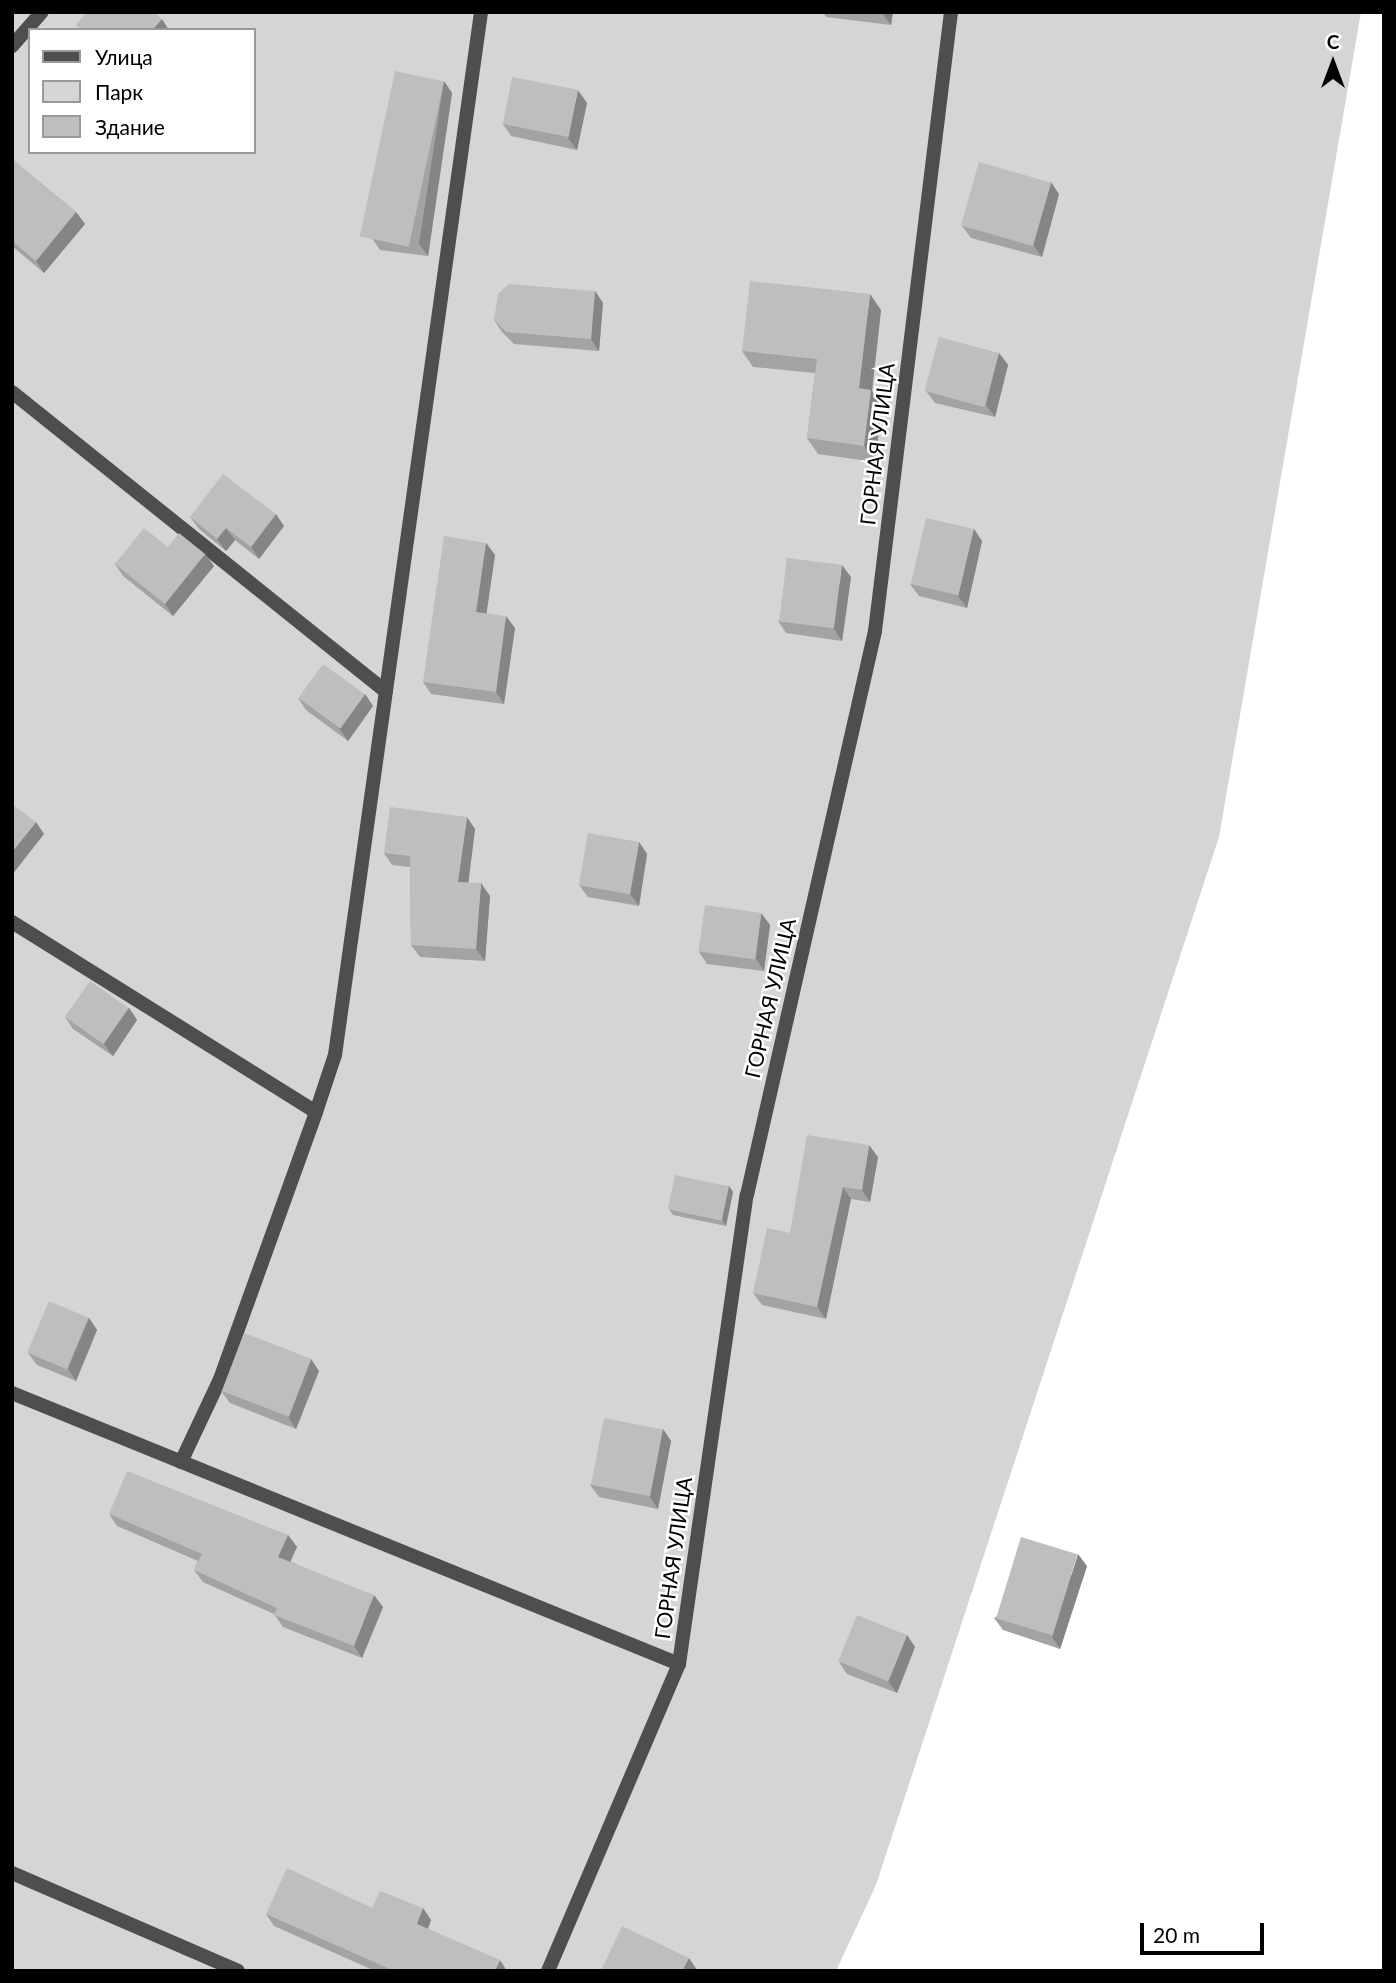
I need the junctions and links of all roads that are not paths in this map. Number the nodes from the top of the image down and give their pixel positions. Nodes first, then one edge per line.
1 (42, 12) edge
2 (481, 12) edge
3 (951, 12) edge
4 (12, 46) edge
5 (12, 392) edge
6 (386, 692) junction
7 (12, 922) edge
8 (316, 1112) junction
9 (12, 1393) edge
10 (181, 1462) junction
11 (679, 1664) junction
12 (12, 1873) edge
13 (238, 1971) edge
14 (548, 1971) edge

1 - 4 street
2 - 6 street
3 - 11 street, ГОРНАЯ УЛИЦА
5 - 6 street
6 - 8 street
7 - 8 street
8 - 10 street
9 - 10 street
10 - 11 street
11 - 14 street, ГОРНАЯ УЛИЦА
12 - 13 street

